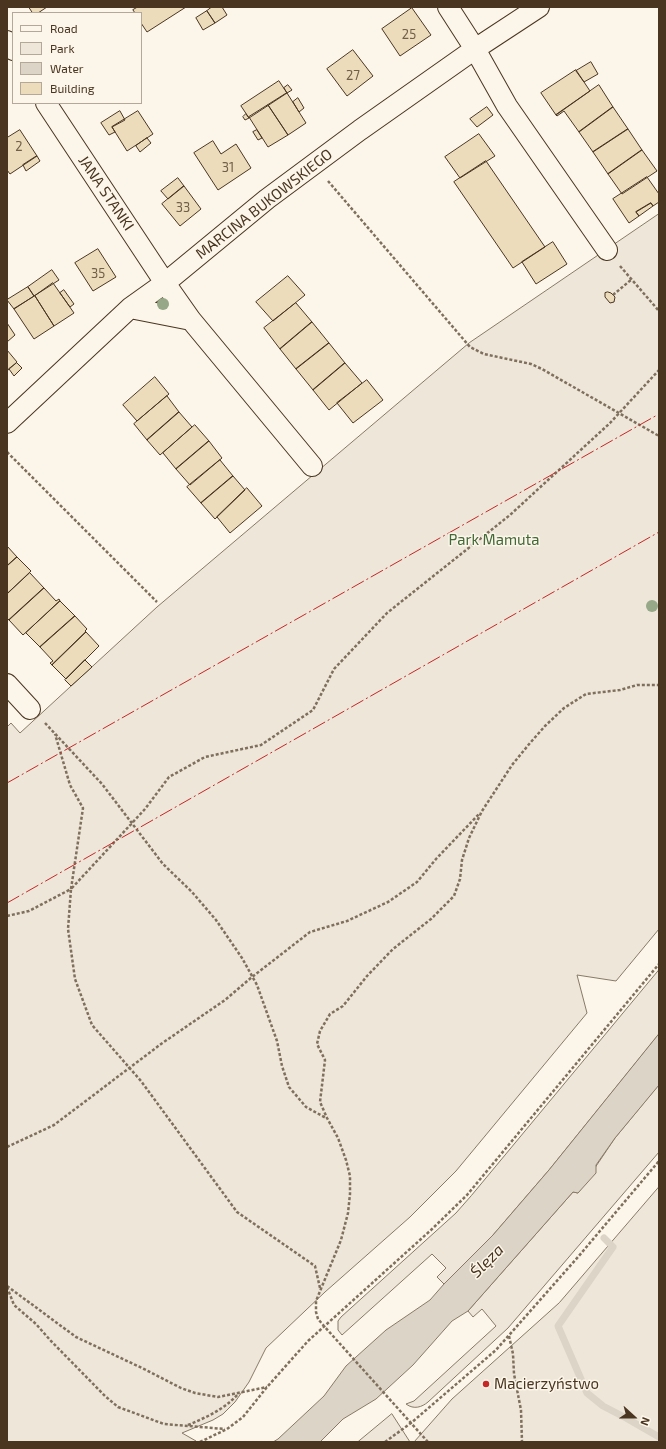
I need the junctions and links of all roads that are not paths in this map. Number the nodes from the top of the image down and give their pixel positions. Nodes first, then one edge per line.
1 (448, 7) edge
2 (539, 7) edge
3 (475, 49) junction
4 (47, 104) edge
5 (607, 250) road end
6 (165, 283) junction
7 (130, 308) junction
8 (191, 320) junction
9 (7, 422) edge
10 (312, 466) dead end
11 (7, 684) edge
12 (30, 709) road end

1 - 3 street
2 - 3 street, MARCINA BUKOWSKIEGO
3 - 5 street
3 - 6 street, MARCINA BUKOWSKIEGO
4 - 6 street, JANA STANKI
6 - 7 street, MARCINA BUKOWSKIEGO
6 - 8 street, JANA STANKI
7 - 8 street
7 - 9 street, MARCINA BUKOWSKIEGO
8 - 10 street, JANA STANKI
11 - 12 street

